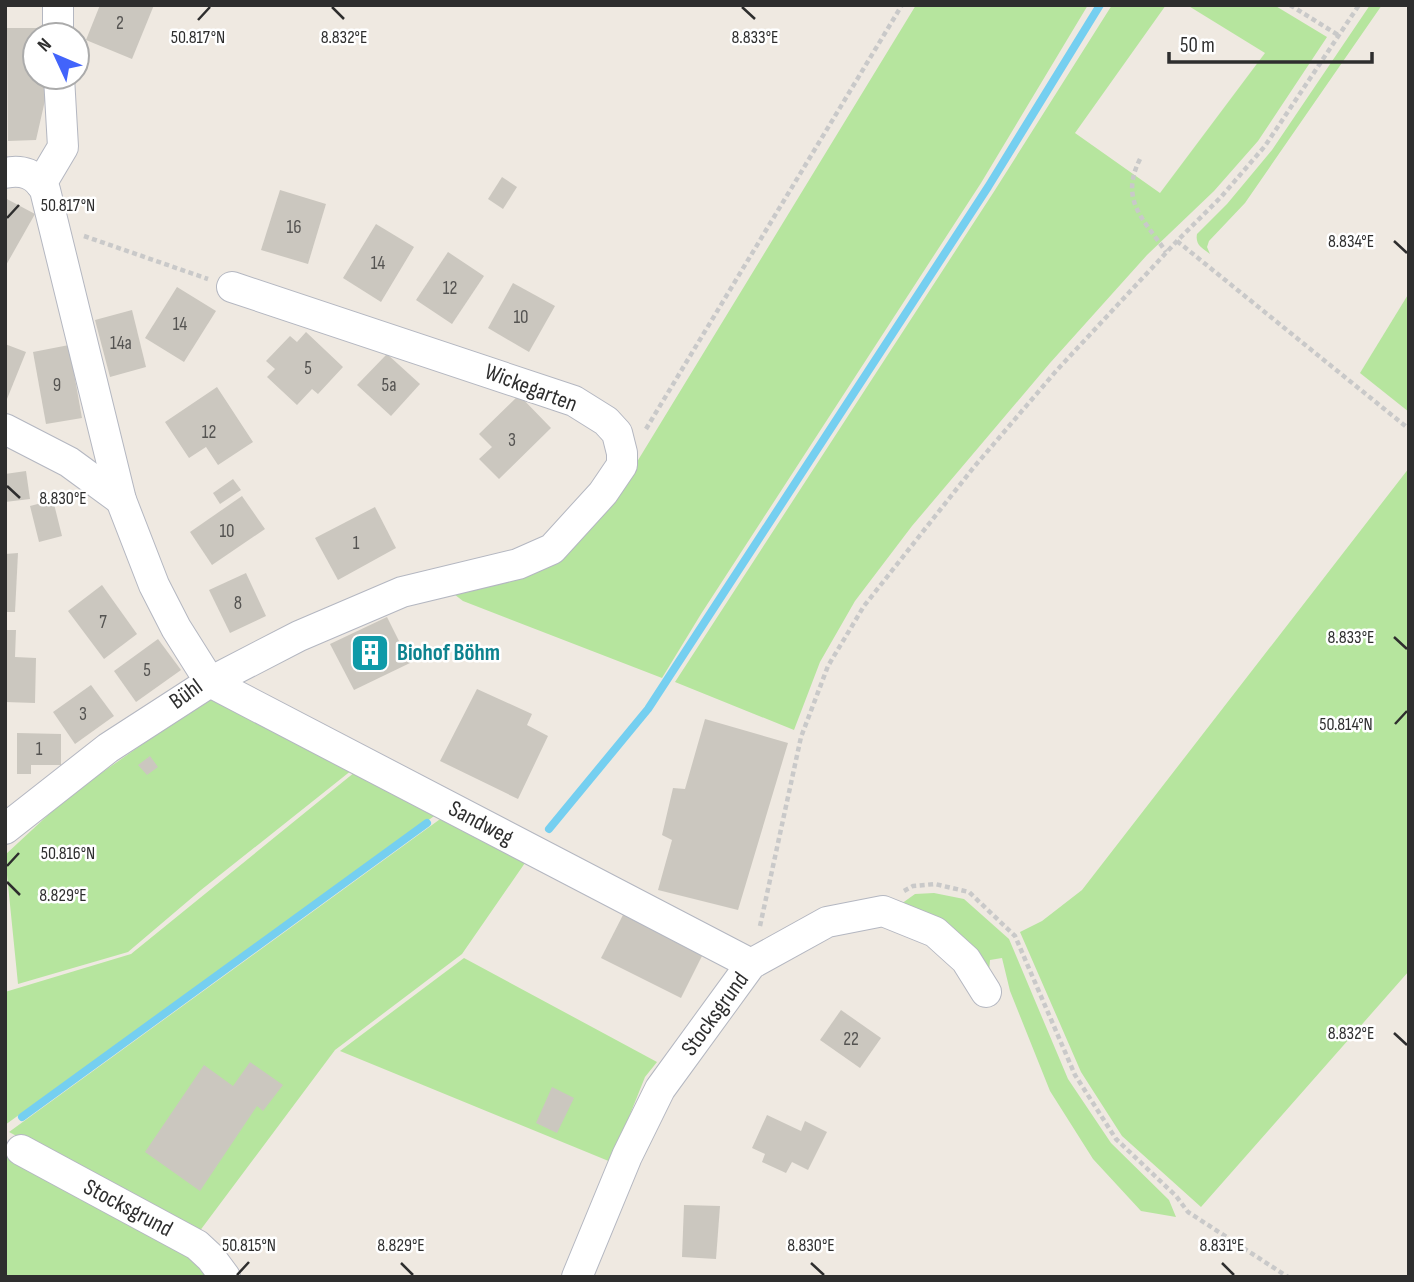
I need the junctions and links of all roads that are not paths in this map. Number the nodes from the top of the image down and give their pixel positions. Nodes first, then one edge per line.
1 (60, 91) edge
2 (5, 173) edge
3 (41, 184) junction
4 (232, 287) road end
5 (5, 429) edge
6 (121, 500) junction
7 (210, 681) junction
8 (5, 829) edge
9 (751, 964) junction
10 (986, 992) dead end
11 (21, 1150) dead end
12 (225, 1277) edge
13 (577, 1277) edge

1 - 3 street
2 - 3 street
3 - 6 street, Bühl
4 - 7 street, Wickegarten
5 - 6 street
6 - 7 street, Bühl
7 - 8 street, Bühl
7 - 9 street, Sandweg
9 - 10 street, Stocksgrund
9 - 13 street, Stocksgrund
11 - 12 street, Stocksgrund

